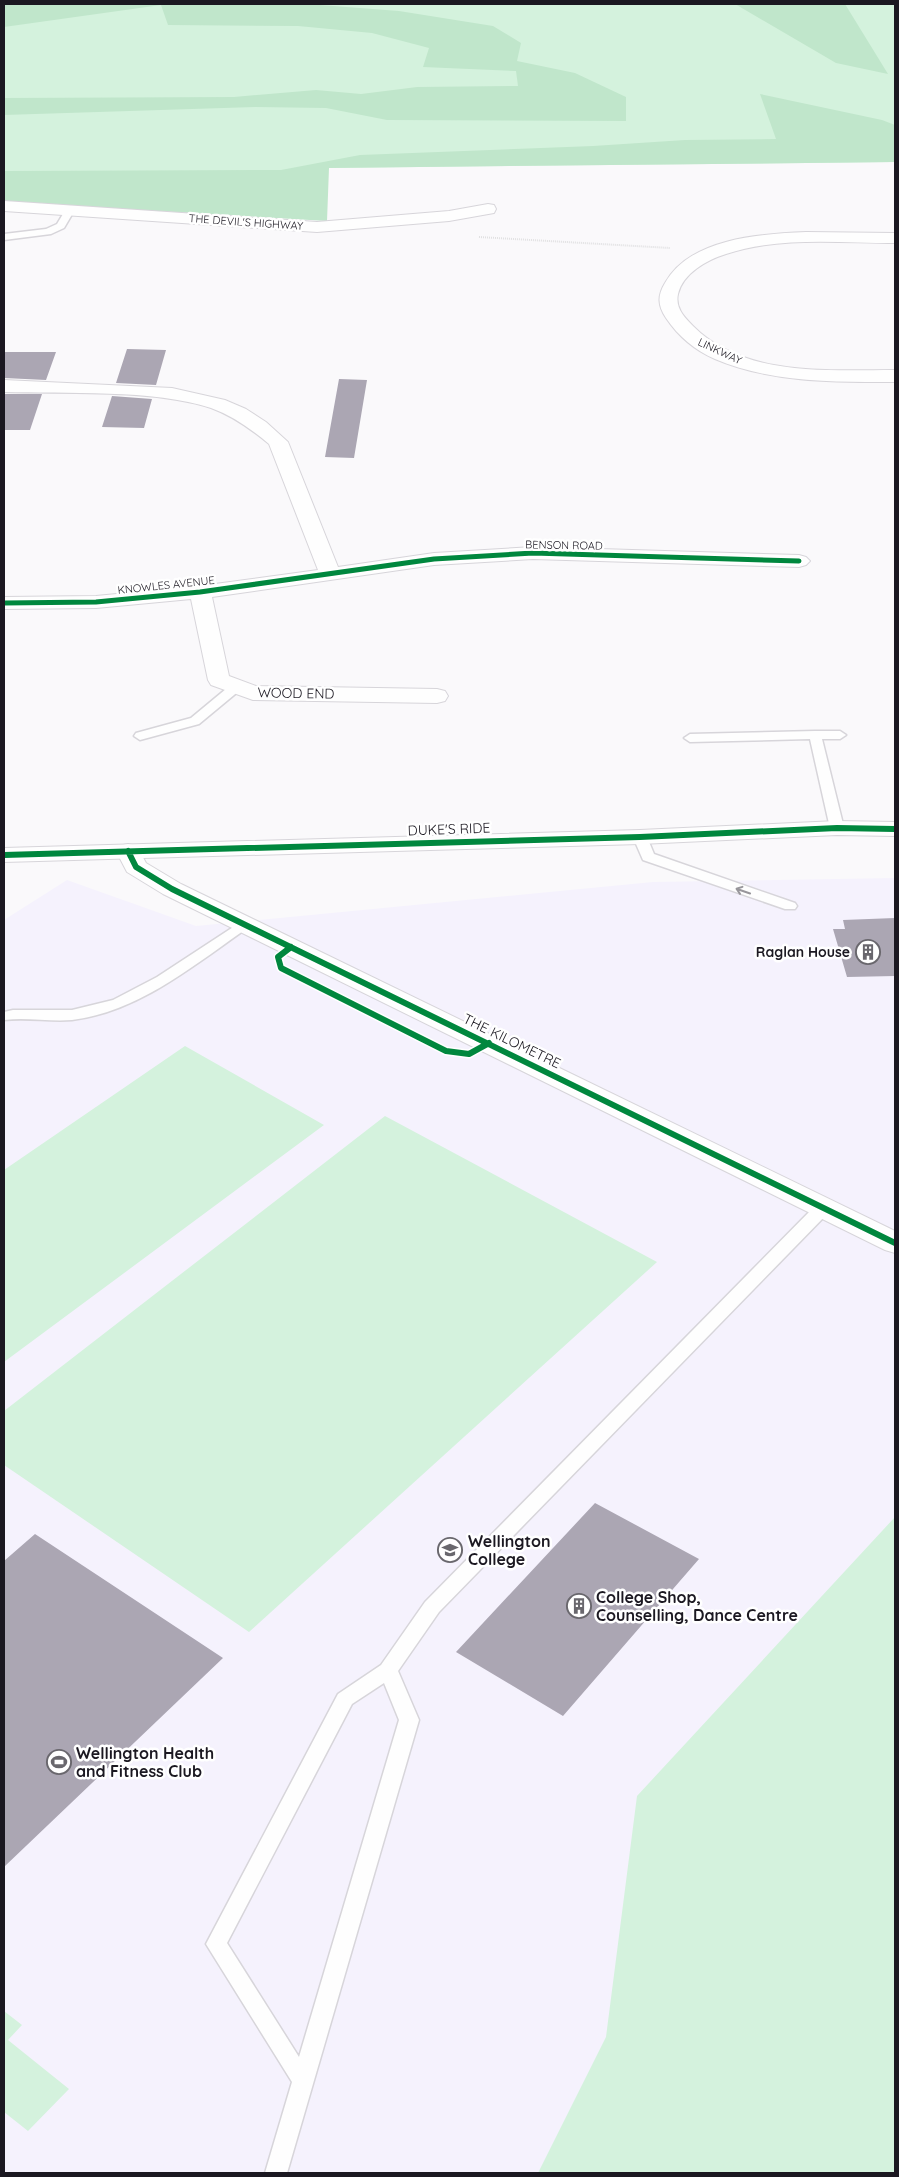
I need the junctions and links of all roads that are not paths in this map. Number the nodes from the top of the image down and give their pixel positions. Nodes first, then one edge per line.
1 (4, 206) edge
2 (488, 209) dead end
3 (68, 211) junction
4 (4, 237) edge
5 (895, 238) edge
6 (895, 376) edge
7 (4, 386) edge
8 (799, 562) dead end
9 (330, 575) junction
10 (200, 592) junction
11 (4, 603) edge
12 (236, 687) junction
13 (436, 696) dead end
14 (840, 734) dead end
15 (815, 735) junction
16 (140, 736) dead end
17 (690, 738) dead end
18 (837, 828) junction
19 (895, 829) edge
20 (640, 836) junction
21 (128, 851) junction
22 (4, 855) edge
23 (790, 906) dead end
24 (244, 924) junction
25 (4, 1016) edge
26 (824, 1208) junction
27 (895, 1243) edge
28 (388, 1670) junction
29 (304, 2081) junction
30 (276, 2173) edge

1 - 3 street, THE DEVIL'S HIGHWAY
2 - 3 street, THE DEVIL'S HIGHWAY
3 - 4 lane
5 - 6 street, LINKWAY
7 - 9 street
8 - 9 street, BENSON ROAD
9 - 10 street, KNOWLES AVENUE
10 - 11 street, KNOWLES AVENUE
10 - 12 street, WOOD END
12 - 13 street, WOOD END
12 - 16 lane
14 - 15 lane
15 - 17 lane
15 - 18 lane
18 - 19 street, DUKE'S RIDE
18 - 20 street, DUKE'S RIDE
20 - 21 street, DUKE'S RIDE
23 -> 20 lane
21 - 22 street, DUKE'S RIDE
21 - 24 street, THE KILOMETRE
24 - 25 lane
24 - 26 street, THE KILOMETRE
26 - 27 street, THE KILOMETRE
26 - 28 lane
28 - 29 lane
28 - 29 lane
29 - 30 lane

